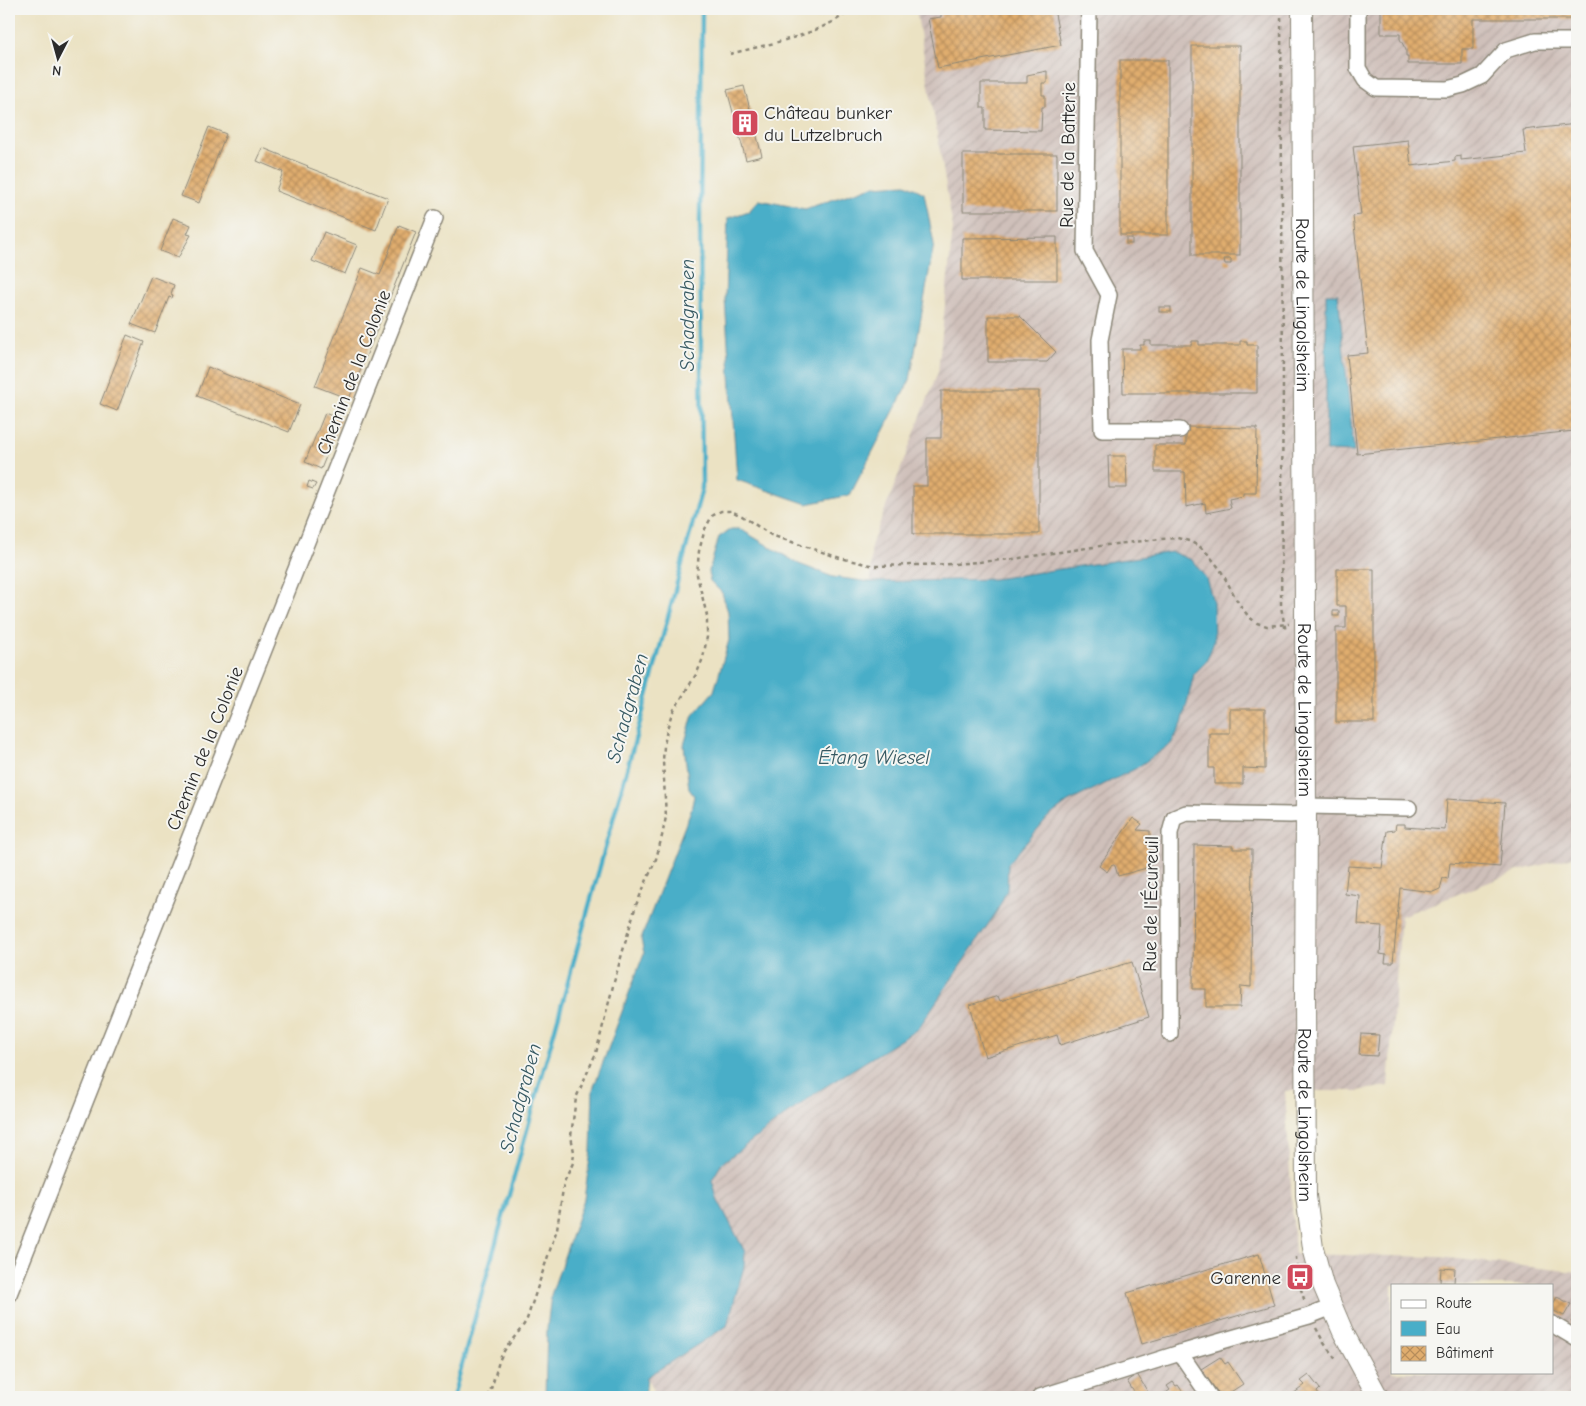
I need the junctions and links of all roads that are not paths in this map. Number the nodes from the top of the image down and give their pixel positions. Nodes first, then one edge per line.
1 (1089, 9) edge
2 (1302, 9) edge
3 (1358, 9) edge
4 (1577, 40) edge
5 (435, 218) dead end
6 (1180, 430) dead end
7 (1409, 808) dead end
8 (1306, 810) junction
9 (1170, 1034) dead end
10 (9, 1294) edge
11 (1332, 1307) junction
12 (1554, 1325) edge
13 (1577, 1339) edge
14 (1180, 1353) junction
15 (1040, 1397) edge
16 (1210, 1397) edge
17 (1378, 1397) edge

1 - 6 street, Rue de la Batterie
2 - 8 main road, Route de Lingolsheim
3 - 4 street
5 - 10 street, Chemin de la Colonie
7 - 8 street
8 - 9 street, Rue de l'Écureuil
8 - 11 main road, Route de Lingolsheim
11 - 14 street
11 - 17 main road, Route de Lingolsheim
12 - 13 street
14 - 15 street
14 - 16 street

